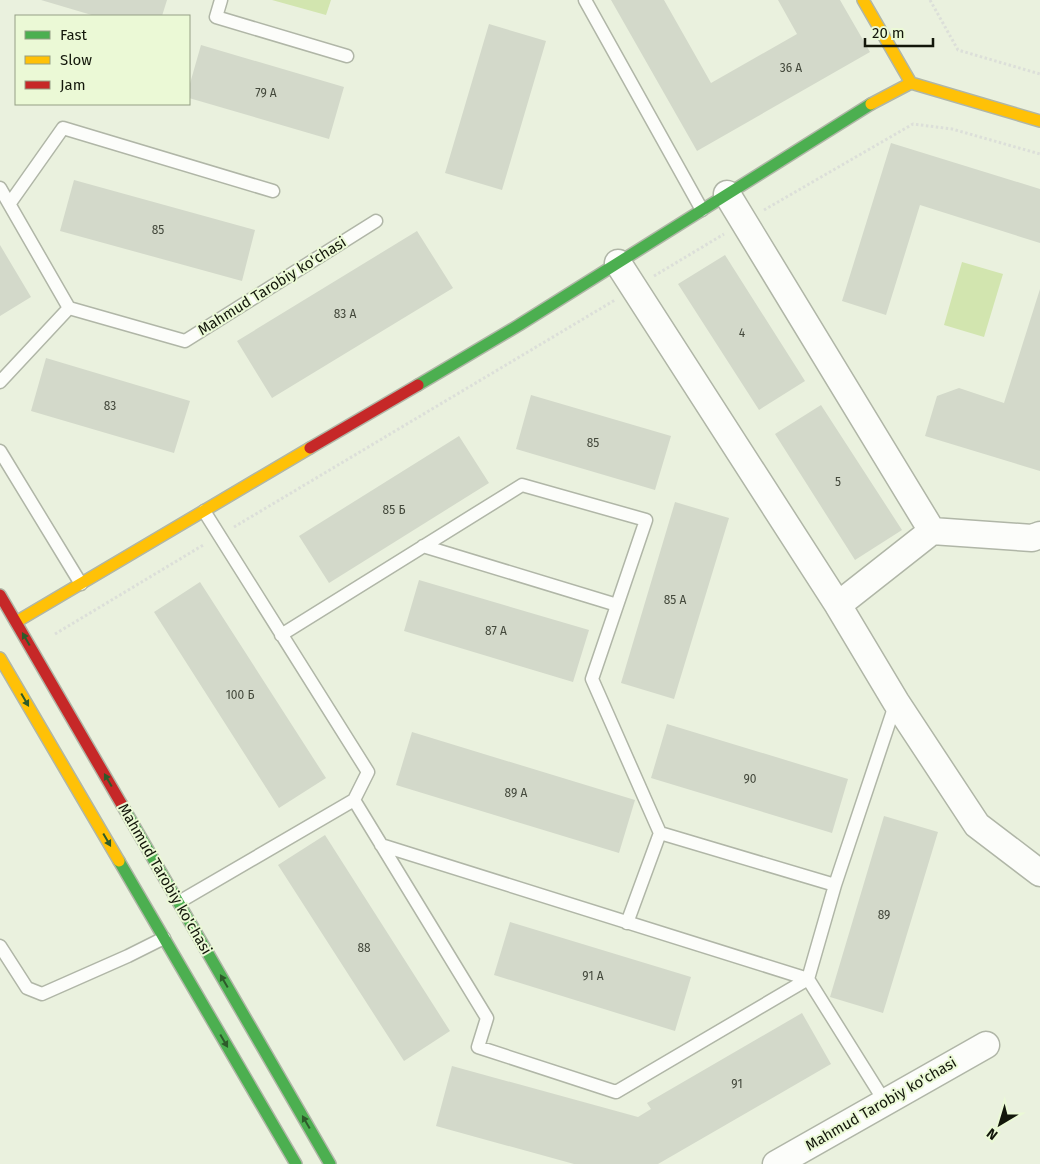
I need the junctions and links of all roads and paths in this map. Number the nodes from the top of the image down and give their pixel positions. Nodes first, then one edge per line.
1 (221, 0) edge
2 (585, 0) edge
3 (930, 0) edge
4 (866, 2) edge
5 (348, 56) dead end
6 (1040, 74) edge
7 (910, 84) junction
8 (1040, 121) edge
9 (1040, 154) edge
10 (0, 188) edge
11 (273, 192) dead end
12 (727, 194) junction
13 (10, 203) junction
14 (702, 210) junction
15 (376, 221) dead end
16 (744, 222) junction
17 (618, 263) junction
18 (634, 288) junction
19 (69, 308) junction
20 (0, 382) edge
21 (0, 451) edge
22 (204, 511) junction
23 (932, 531) junction
24 (1040, 535) edge
25 (219, 536) junction
26 (423, 546) junction
27 (81, 584) junction
28 (0, 595) edge
29 (617, 605) junction
30 (838, 605) junction
31 (16, 622) junction
32 (55, 634) dead end
33 (281, 635) junction
34 (0, 658) edge
35 (896, 702) junction
36 (354, 800) junction
37 (660, 833) junction
38 (381, 845) junction
39 (1040, 873) edge
40 (835, 885) junction
41 (179, 902) junction
42 (628, 923) junction
43 (164, 938) junction
44 (0, 946) edge
45 (808, 980) junction
46 (986, 1044) dead end
47 (886, 1102) junction
48 (780, 1163) edge
49 (296, 1164) edge
50 (330, 1164) edge

1 - 5 lane
2 - 14 lane
3 - 6 path
4 - 7 street
7 - 8 street
7 - 12 street
9 - 16 path
10 - 13 lane
11 - 13 lane
12 - 14 street
12 - 16 street
13 - 19 lane
14 - 17 street
15 - 19 lane, Mahmud Tarobiy ko'chasi
16 - 18 path
16 - 23 street
17 - 18 street
17 - 22 street
18 - 25 path
18 - 30 street
19 - 20 lane
21 - 27 lane
22 - 25 lane
22 - 27 street
23 - 24 street
23 - 30 street
25 - 32 path
25 - 33 lane
26 - 29 lane
26 - 29 lane
26 - 33 lane
27 - 31 street
28 - 31 street, Mahmud Tarobiy ko'chasi
29 - 37 lane
30 - 35 street
41 -> 31 street, Mahmud Tarobiy ko'chasi
33 - 36 lane
34 -> 43 street, Mahmud Tarobiy ko'chasi
35 - 39 street
35 - 40 lane
36 - 38 lane
36 - 41 lane
37 - 40 lane
37 - 42 lane
38 - 42 lane
38 - 45 lane
40 - 45 lane
50 -> 41 street, Mahmud Tarobiy ko'chasi
42 - 45 lane
43 - 44 lane
43 -> 49 street, Mahmud Tarobiy ko'chasi
45 - 47 lane
46 - 47 street, Mahmud Tarobiy ko'chasi
47 - 48 street, Mahmud Tarobiy ko'chasi

